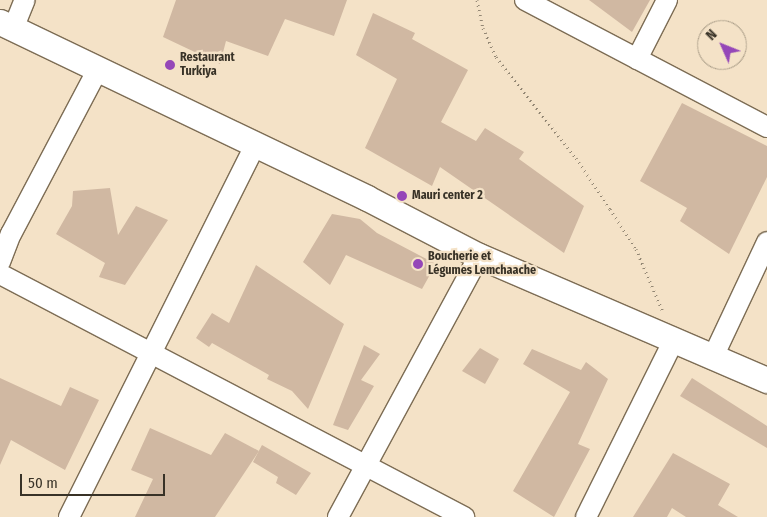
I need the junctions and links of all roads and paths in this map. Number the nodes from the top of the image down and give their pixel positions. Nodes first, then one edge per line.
1 (25, 0) edge
2 (476, 0) edge
3 (525, 0) edge
4 (667, 0) edge
5 (6, 26) edge
6 (637, 58) junction
7 (98, 69) junction
8 (767, 127) edge
9 (256, 144) junction
10 (5, 230) edge
11 (767, 242) edge
12 (479, 256) junction
13 (0, 262) edge
14 (0, 274) edge
15 (674, 340) junction
16 (154, 353) junction
17 (713, 357) junction
18 (767, 380) edge
19 (365, 468) junction
20 (69, 517) edge
21 (338, 517) edge
22 (464, 517) edge
23 (586, 517) edge

1 - 5 street
2 - 15 path
3 - 6 street
4 - 6 street
5 - 7 street
6 - 8 street
7 - 9 street
7 - 10 street
9 - 12 street
9 - 16 street
10 - 13 street
11 - 17 street
12 - 15 street
12 - 19 street
14 - 16 street
15 - 17 street
15 - 23 street
16 - 19 street
16 - 20 street
17 - 18 street
19 - 21 street
19 - 22 street

